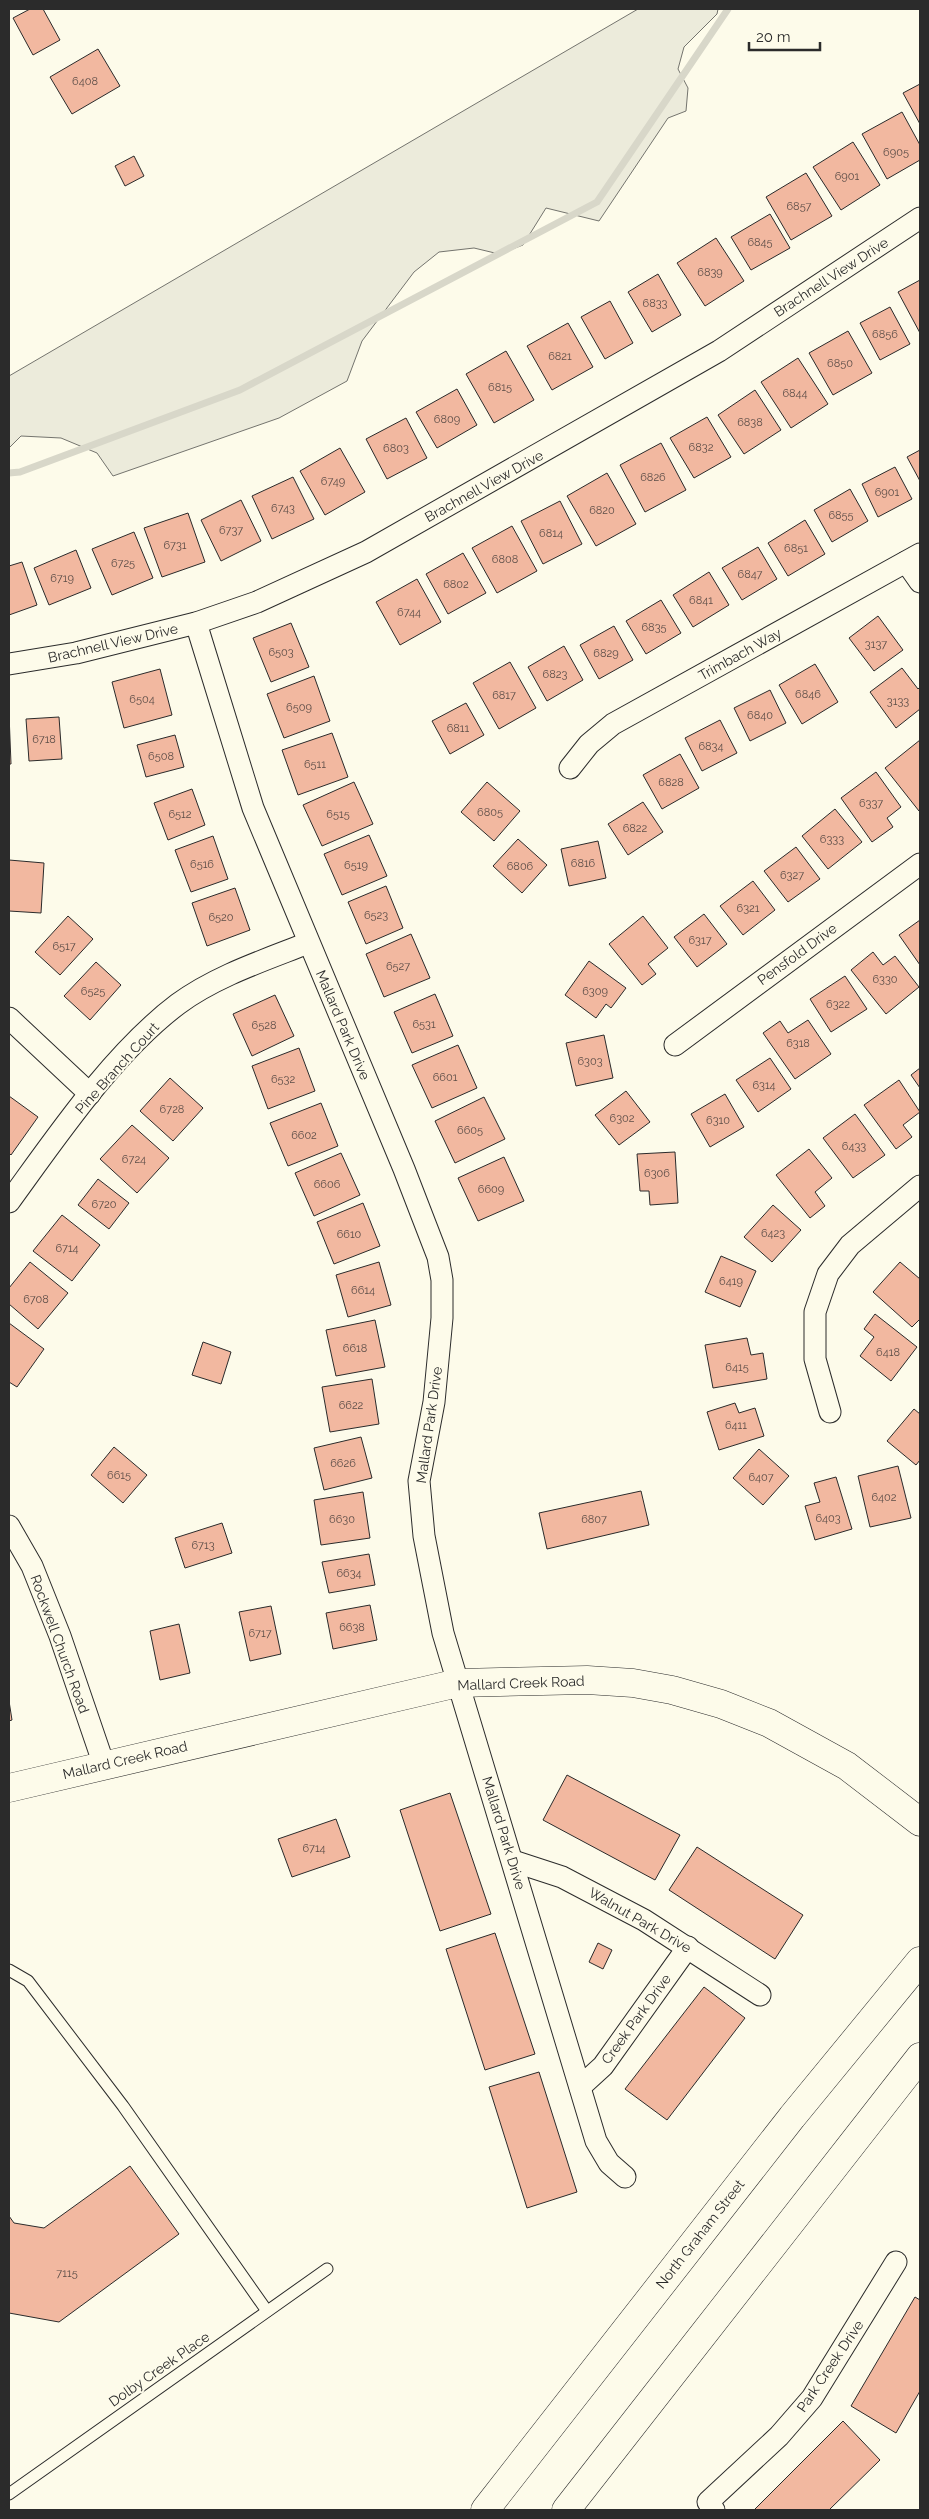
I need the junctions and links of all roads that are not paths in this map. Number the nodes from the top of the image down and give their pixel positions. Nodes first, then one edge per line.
1 (920, 218) edge
2 (913, 558) edge
3 (920, 582) edge
4 (196, 623) junction
5 (9, 664) edge
6 (570, 768) dead end
7 (920, 864) edge
8 (308, 943) junction
9 (9, 1018) edge
10 (675, 1045) dead end
11 (90, 1094) junction
12 (920, 1186) edge
13 (9, 1202) edge
14 (830, 1412) dead end
15 (9, 1526) edge
16 (458, 1683) junction
17 (104, 1765) junction
18 (9, 1788) edge
19 (920, 1822) edge
20 (513, 1861) junction
21 (688, 1947) junction
22 (920, 1961) edge
23 (9, 1970) edge
24 (760, 1994) dead end
25 (920, 2057) edge
26 (580, 2087) junction
27 (625, 2177) dead end
28 (896, 2262) dead end
29 (327, 2269) dead end
30 (267, 2311) junction
31 (9, 2494) edge
32 (711, 2506) edge
33 (485, 2510) edge
34 (566, 2510) edge

1 - 4 street, Brachnell View Drive
2 - 3 street
2 - 6 street, Trimbach Way
4 - 5 street, Brachnell View Drive
4 - 8 street, Mallard Park Drive
7 - 10 street, Pensfold Drive
8 - 11 street, Pine Branch Court
8 - 16 street, Mallard Park Drive
9 - 11 street
11 - 13 street, Pine Branch Court
12 - 14 street
15 - 17 street, Rockwell Church Road
16 - 17 main road, Mallard Creek Road
16 - 19 main road, Mallard Creek Road
16 - 20 street, Mallard Park Drive
17 - 18 main road, Mallard Creek Road
20 - 21 street, Walnut Park Drive
20 - 26 street, Mallard Park Drive
21 - 24 street, Walnut Park Drive
21 - 26 street, Creek Park Drive
22 - 33 main road, North Graham Street
23 - 30 lane
25 - 34 main road
26 - 27 street, Mallard Park Drive
28 - 32 street, Park Creek Drive
29 - 30 lane, Dolby Creek Place
30 - 31 lane, Dolby Creek Place

